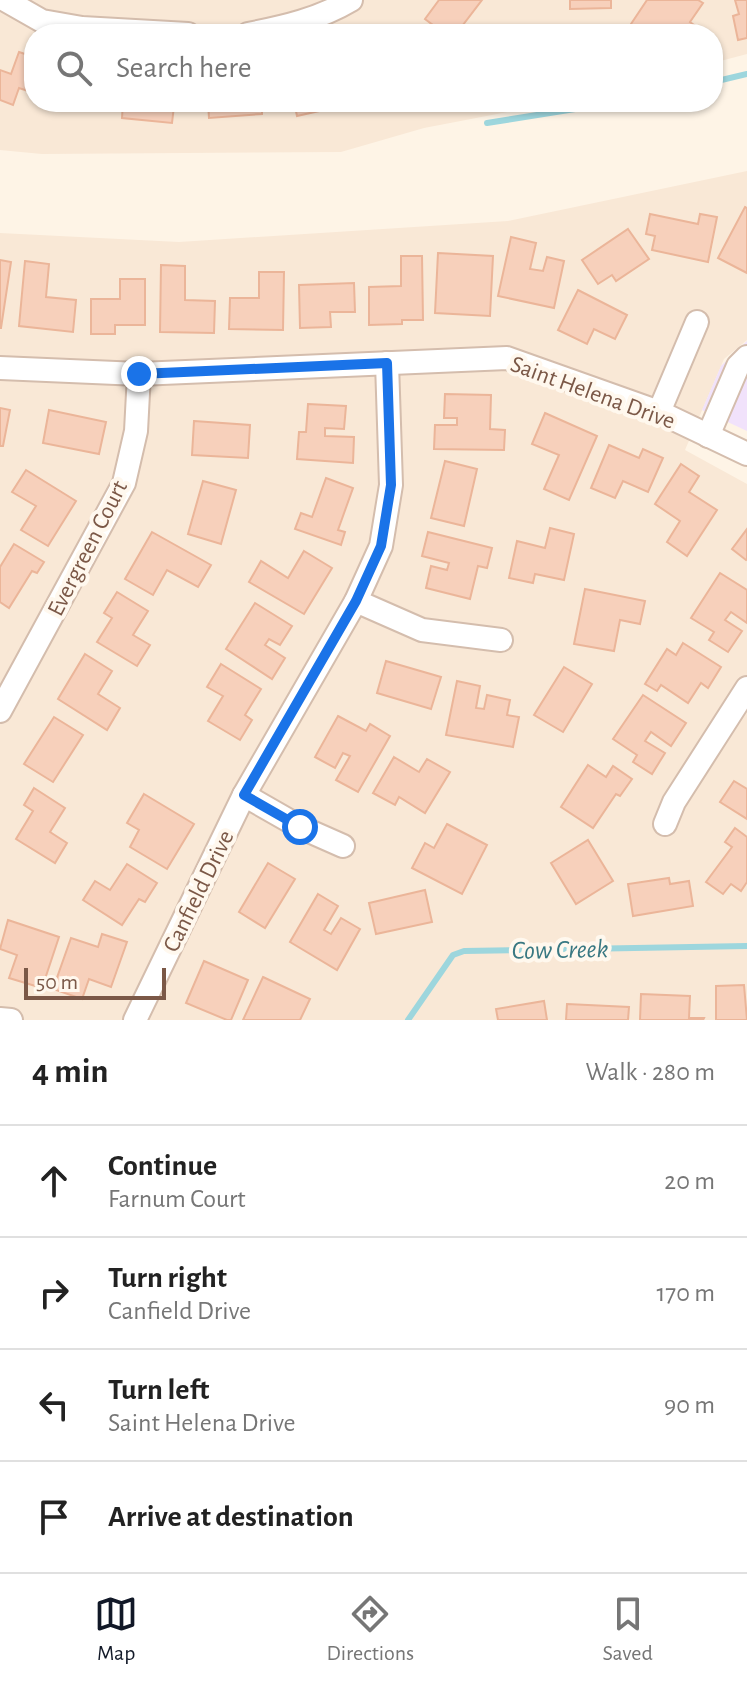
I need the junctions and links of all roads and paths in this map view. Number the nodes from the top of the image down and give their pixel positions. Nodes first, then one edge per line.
1 (5, 0) edge
2 (351, 0) edge
3 (59, 24) edge
4 (293, 24) edge
5 (697, 322) dead end
6 (747, 357) edge
7 (387, 363) junction
8 (0, 368) edge
9 (139, 374) junction
10 (659, 412) junction
11 (708, 436) junction
12 (747, 454) edge
13 (356, 601) junction
14 (501, 640) dead end
15 (747, 688) edge
16 (0, 711) edge
17 (244, 795) junction
18 (665, 824) dead end
19 (343, 846) dead end
20 (0, 1019) edge
21 (11, 1020) edge
22 (135, 1020) edge

1 - 3 street
2 - 4 street
5 - 10 street
6 - 11 street
7 - 9 street, Saint Helena Drive
7 - 10 street, Saint Helena Drive
7 - 13 street, Canfield Drive
8 - 9 street, Saint Helena Drive
9 - 16 street, Evergreen Court
10 - 11 street, Saint Helena Drive
11 - 12 street, Saint Helena Drive
13 - 14 street
13 - 17 street, Canfield Drive
15 - 18 street
17 - 19 street
17 - 22 street, Canfield Drive
20 - 21 street

